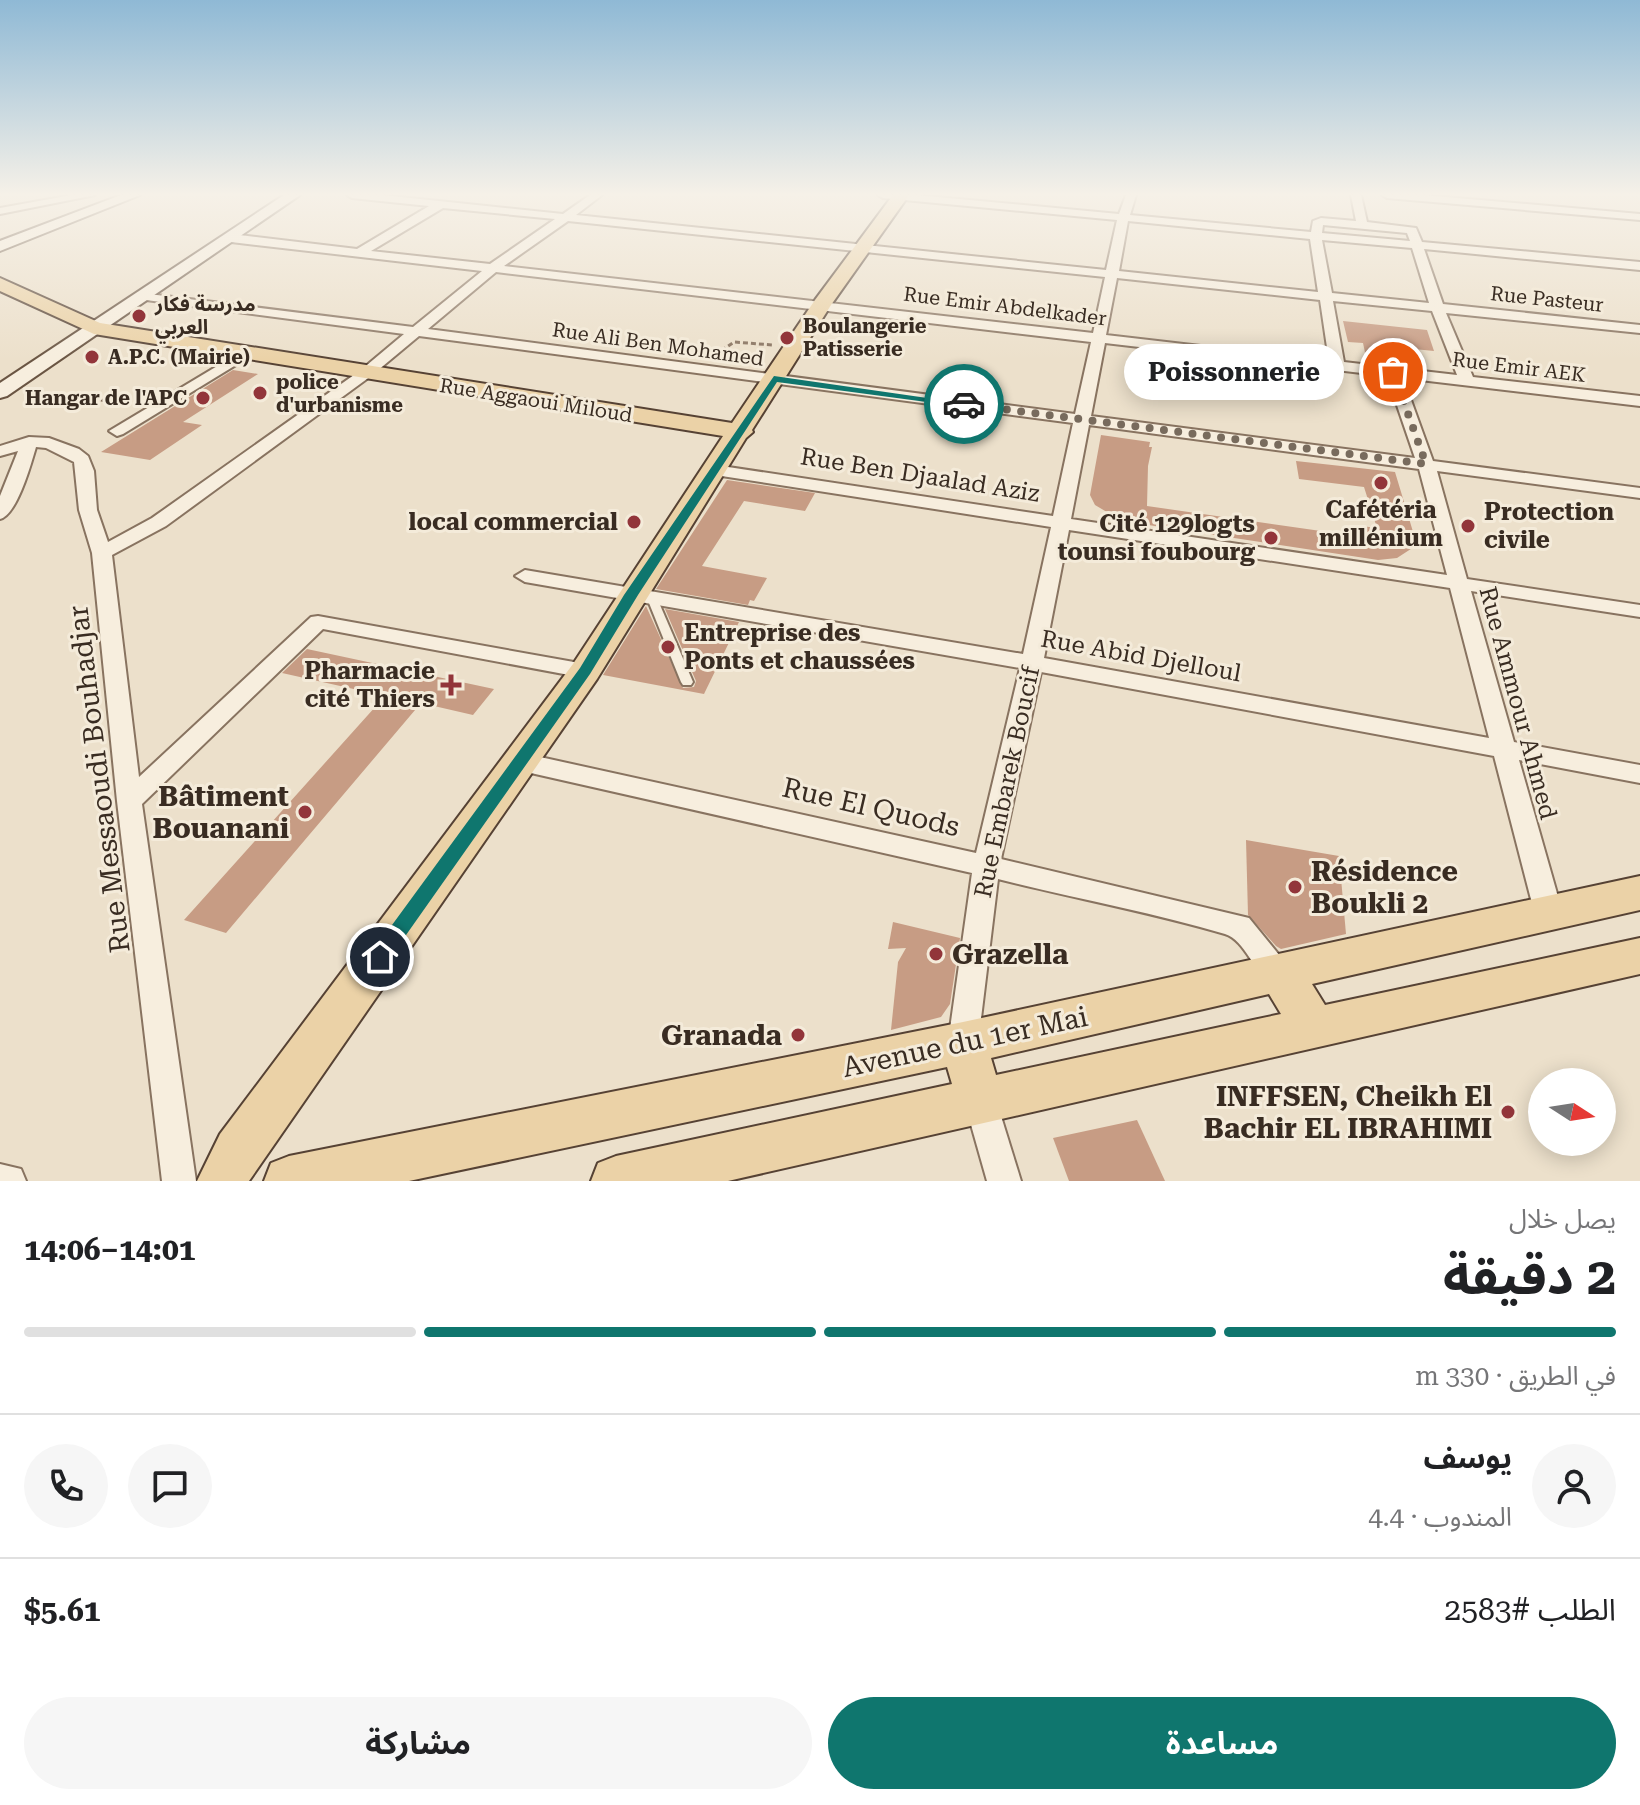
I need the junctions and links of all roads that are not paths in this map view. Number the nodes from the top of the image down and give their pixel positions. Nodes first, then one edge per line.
1 (213, 250) edge
2 (353, 250) edge
3 (520, 250) edge
4 (859, 250) edge
5 (891, 250) edge
6 (1118, 250) edge
7 (1318, 250) edge
8 (1420, 250) edge
9 (1464, 250) edge
10 (362, 251) joint
11 (496, 266) junction
12 (1640, 266) edge
13 (1114, 273) junction
14 (0, 284) edge
15 (1326, 295) junction
16 (146, 296) junction
17 (822, 304) junction
18 (1437, 307) junction
19 (94, 328) junction
20 (1640, 329) edge
21 (417, 331) junction
22 (1098, 337) junction
23 (244, 354) junction
24 (1337, 366) junction
25 (1393, 372) junction
26 (366, 373) junction
27 (774, 379) junction
28 (1467, 381) junction
29 (0, 392) edge
30 (1640, 401) edge
31 (1082, 420) junction
32 (117, 431) dead end
33 (741, 432) junction
34 (29, 442) junction
35 (0, 451) edge
36 (1426, 464) junction
37 (715, 470) junction
38 (1640, 493) edge
39 (0, 514) edge
40 (1062, 523) junction
41 (102, 553) junction
42 (525, 576) dead end
43 (1459, 584) junction
44 (641, 596) junction
45 (1640, 611) edge
46 (1032, 663) junction
47 (585, 671) junction
48 (687, 682) dead end
49 (1502, 749) junction
50 (522, 762) junction
51 (1640, 774) edge
52 (129, 801) junction
53 (986, 866) junction
54 (1640, 893) edge
55 (1548, 911) junction
56 (1640, 956) edge
57 (1279, 972) junction
58 (1315, 1028) junction
59 (963, 1043) junction
60 (980, 1100) junction
61 (0, 1181) edge
62 (8, 1181) edge
63 (179, 1181) edge
64 (222, 1181) edge
65 (289, 1181) edge
66 (616, 1181) edge
67 (1004, 1181) edge

1 - 16 main road
2 - 10 street, Rue Emir Abdelkader
3 - 11 street
4 - 17 main road
5 - 13 street, Rue Pasteur
6 - 13 street, Rue Embarek Boucif
7 - 15 street
8 - 18 street
9 - 12 street
10 - 11 street, Rue Emir Abdelkader
11 - 17 street, Rue Emir Abdelkader
11 - 21 street
13 - 15 street, Rue Pasteur
13 - 22 street, Rue Embarek Boucif
14 - 19 main road, Rue Aggaoui Miloud
15 - 18 street, Rue Pasteur
15 - 24 street
16 - 19 main road
16 - 21 street, Rue Ali Ben Mohamed
17 - 22 street, Rue Emir Abdelkader
17 - 27 main road
18 - 20 street, Rue Pasteur
18 - 28 street
19 - 23 main road, Rue Aggaoui Miloud
19 - 29 main road
21 - 26 street
21 - 27 street, Rue Ali Ben Mohamed
22 - 24 street, Rue Emir Abdelkader
22 - 31 street, Rue Embarek Boucif
23 - 26 main road, Rue Aggaoui Miloud
23 - 32 street
24 - 25 street, Rue Emir Abdelkader
25 - 28 street, Rue Emir AEK
25 - 36 street, Rue Ammour Ahmed
26 - 33 main road, Rue Aggaoui Miloud
26 - 41 street
27 - 31 street, Rue Ali Ben Mohamed
27 - 33 main road
28 - 30 street, Rue Emir AEK
31 - 36 street, Rue Ali Ben Mohamed
31 - 40 street, Rue Embarek Boucif
33 - 37 main road
34 - 35 street
34 - 39 street
34 - 41 street, Rue Messaoudi Bouhadjar
36 - 38 street, Rue Ali Ben Mohamed
36 - 43 street, Rue Ammour Ahmed
37 - 40 street, Rue Ben Djaalad Aziz
37 - 44 main road
40 - 43 street, Rue Ben Djaalad Aziz
40 - 46 street, Rue Embarek Boucif
41 - 52 street, Rue Messaoudi Bouhadjar
42 - 44 street, Rue Abid Djelloul
43 - 45 street, Rue Ben Djaalad Aziz
43 - 49 street, Rue Ammour Ahmed
44 - 46 street, Rue Abid Djelloul
44 - 47 main road
44 - 48 lane
46 - 49 street, Rue Abid Djelloul
46 - 53 street, Rue Embarek Boucif
47 - 50 main road
47 - 52 street
49 - 51 street, Rue Abid Djelloul
49 - 55 street, Rue Ammour Ahmed
50 - 53 street, Rue El Quods
50 - 64 main road
52 - 63 street, Rue Messaoudi Bouhadjar
53 - 57 street, Rue El Quods
53 - 59 street, Rue Embarek Boucif
54 - 55 main road, Avenue du 1er Mai
55 - 57 main road, Avenue du 1er Mai
56 - 58 main road
57 - 58 main road
57 - 59 main road, Avenue du 1er Mai
58 - 60 main road
59 - 60 main road
59 - 65 main road, Avenue du 1er Mai
60 - 66 main road
60 - 67 street
61 - 62 street

